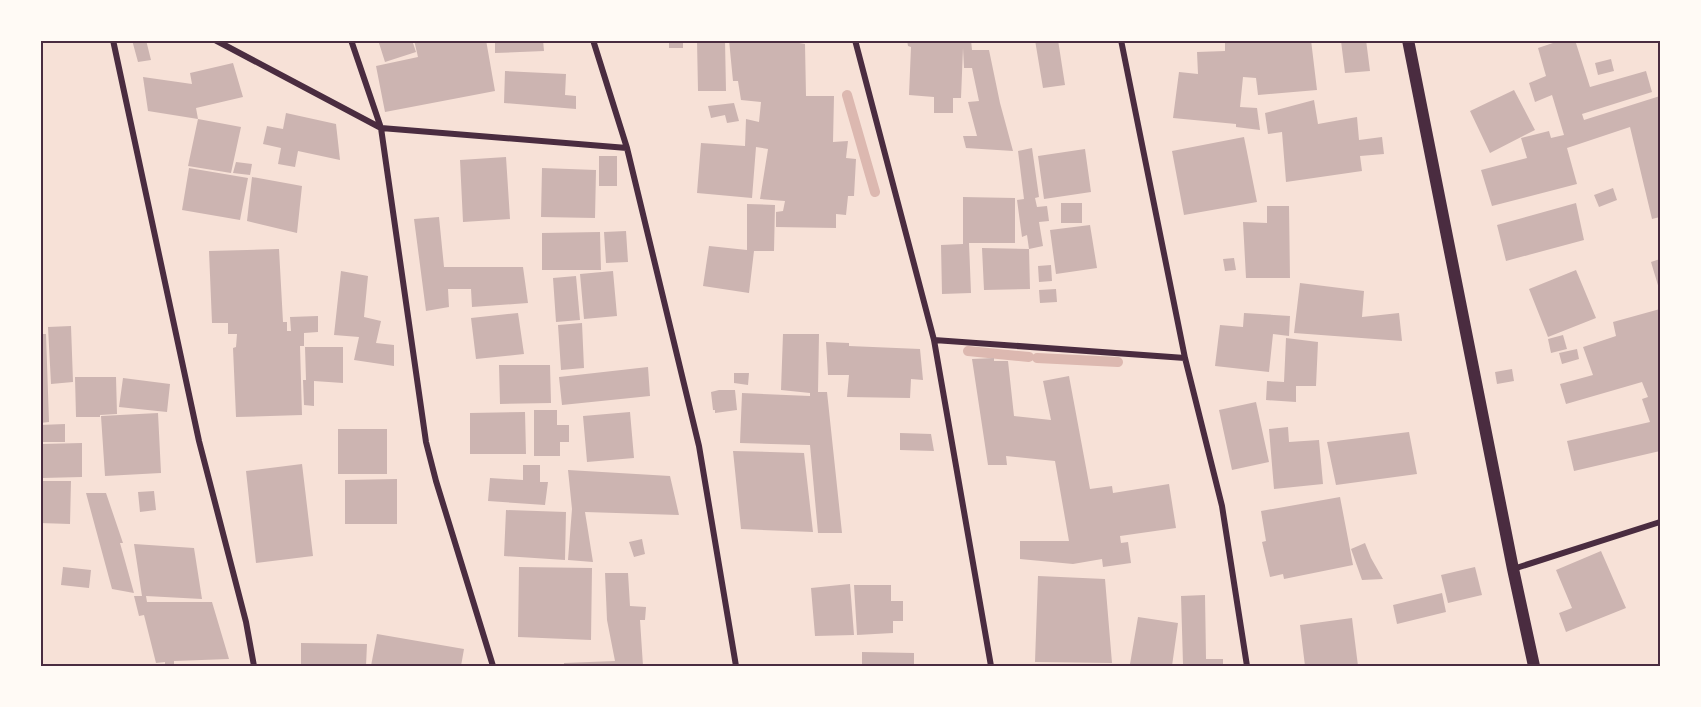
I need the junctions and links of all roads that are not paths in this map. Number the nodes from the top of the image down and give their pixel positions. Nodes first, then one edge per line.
1 (113, 40) edge
2 (215, 40) edge
3 (351, 40) edge
4 (593, 40) edge
5 (855, 40) edge
6 (1121, 40) edge
7 (1408, 40) edge
8 (381, 128) junction
9 (627, 148) junction
10 (934, 340) junction
11 (1185, 358) junction
12 (1660, 522) edge
13 (1513, 569) junction
14 (254, 666) edge
15 (493, 666) edge
16 (736, 666) edge
17 (992, 666) edge
18 (1247, 666) edge
19 (1534, 666) edge

1 - 14 street
2 - 8 street
3 - 8 street
4 - 9 street
5 - 10 street
6 - 11 street
7 - 13 main road
8 - 9 street
8 - 15 street
9 - 16 street
10 - 11 street
10 - 17 street
11 - 18 street
12 - 13 street
13 - 19 main road

